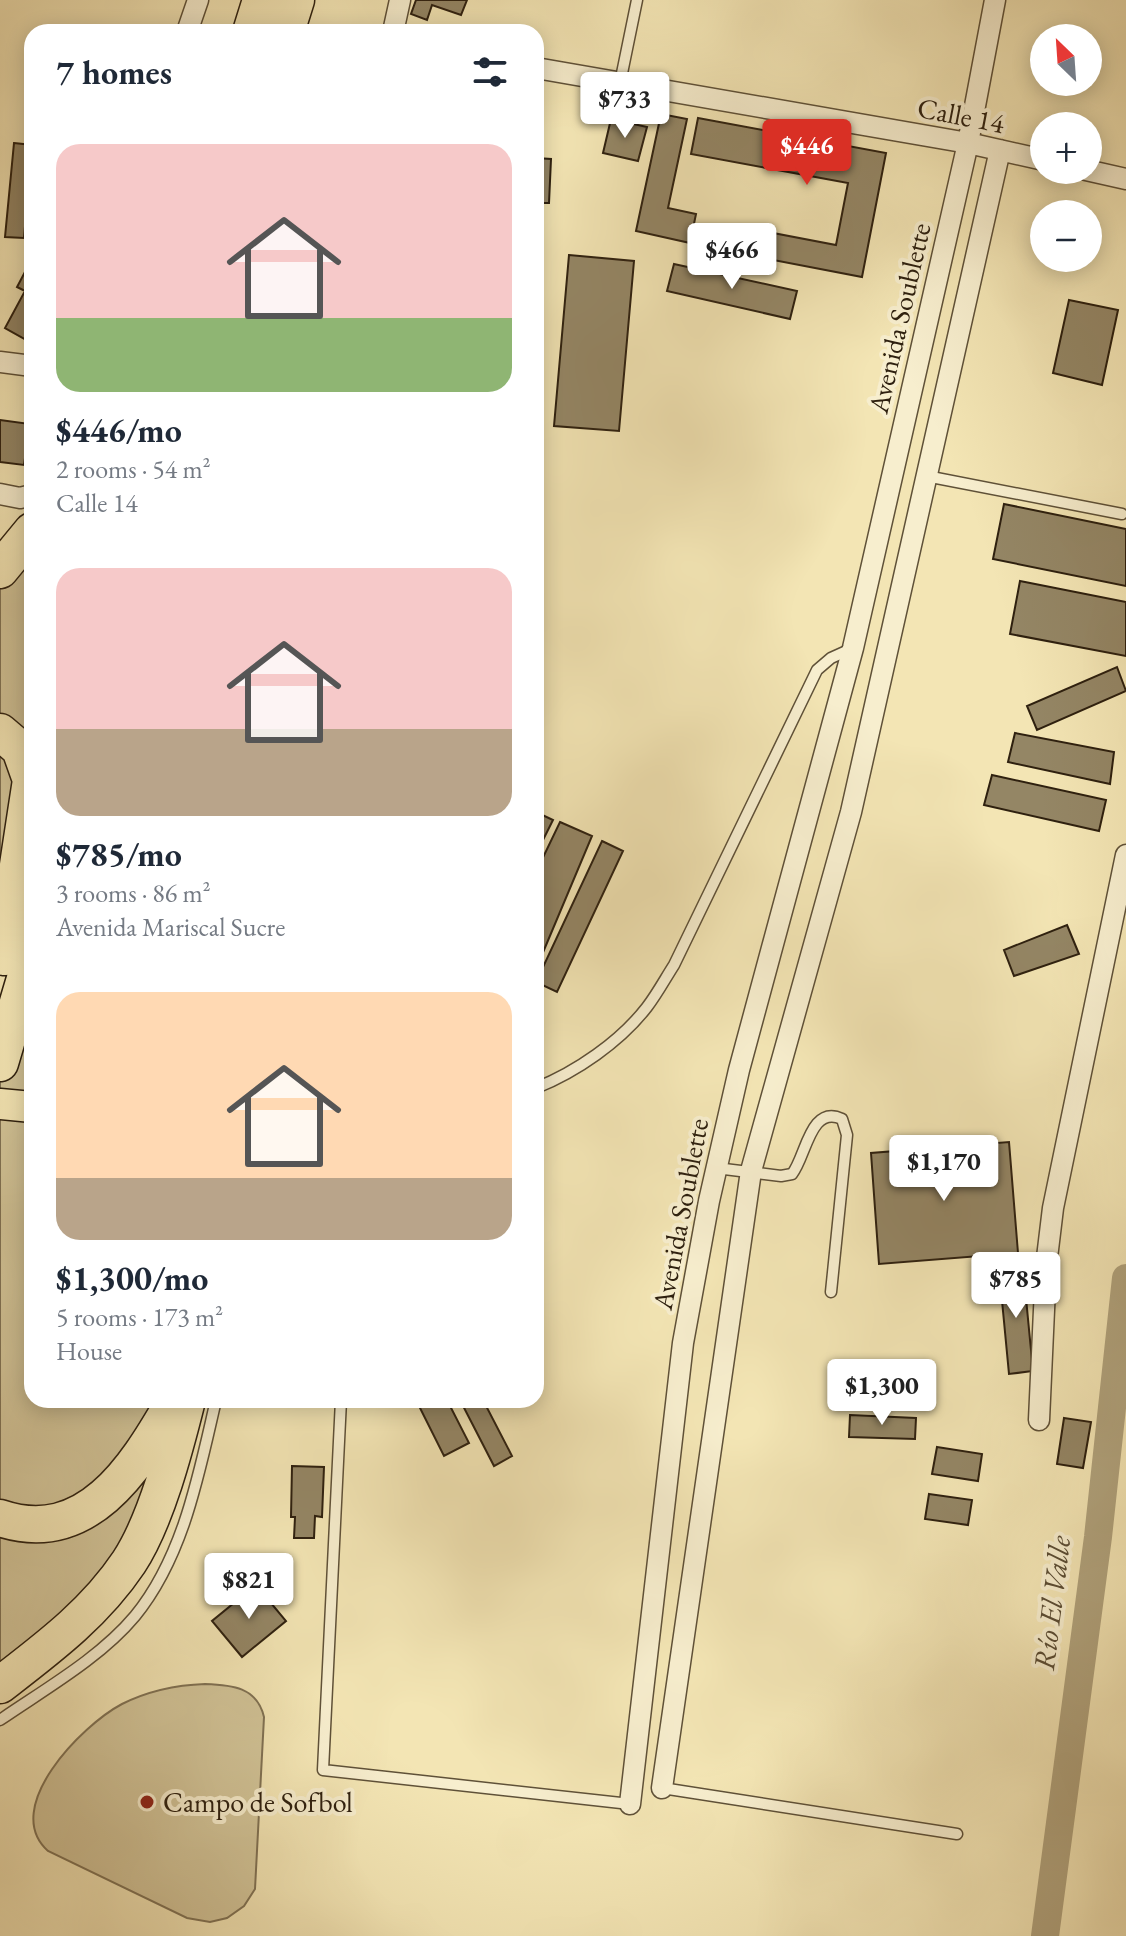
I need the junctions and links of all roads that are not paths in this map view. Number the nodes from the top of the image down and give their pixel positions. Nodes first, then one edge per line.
1 (198, 0) edge
2 (261, 0) edge
3 (296, 0) edge
4 (400, 0) edge
5 (637, 0) edge
6 (995, 0) edge
7 (190, 24) edge
8 (254, 24) edge
9 (288, 24) edge
10 (395, 24) edge
11 (544, 69) edge
12 (620, 83) junction
13 (968, 143) junction
14 (1000, 150) junction
15 (1030, 157) edge
16 (1102, 174) edge
17 (1126, 179) edge
18 (0, 362) edge
19 (24, 365) edge
20 (926, 476) junction
21 (0, 494) edge
22 (24, 497) edge
23 (1122, 514) dead end
24 (24, 541) edge
25 (0, 570) edge
26 (853, 648) junction
27 (0, 732) edge
28 (24, 760) edge
29 (24, 847) edge
30 (1126, 855) edge
31 (24, 895) edge
32 (12, 961) edge
33 (0, 1063) edge
34 (544, 1085) edge
35 (0, 1089) edge
36 (24, 1090) edge
37 (0, 1104) edge
38 (24, 1106) edge
39 (716, 1168) junction
40 (751, 1171) junction
41 (831, 1292) dead end
42 (170, 1408) edge
43 (184, 1408) edge
44 (214, 1408) edge
45 (341, 1408) edge
46 (1039, 1420) dead end
47 (0, 1518) edge
48 (0, 1685) edge
49 (0, 1720) edge
50 (662, 1788) joint
51 (630, 1804) joint
52 (957, 1834) dead end

1 - 7 street
2 - 8 highway
3 - 9 highway
4 - 10 street
5 - 12 lane
6 - 13 street, Avenida Soublette
11 - 12 street, Calle 14
12 - 13 street, Calle 14
13 - 14 street, Calle 14
13 - 26 street, Avenida Soublette
14 - 15 street, Calle 14
14 - 20 street
16 - 17 street
18 - 19 street
20 - 23 lane
20 - 40 street
21 - 22 street
24 - 25 highway
26 - 34 lane
26 - 39 street, Avenida Soublette
27 - 28 highway
29 - 32 highway
30 - 46 street
31 - 32 highway
32 - 33 highway
35 - 36 main road
37 - 38 main road
39 - 40 lane
39 - 51 street, Avenida Soublette
40 - 41 lane
40 - 50 street
42 - 47 highway
43 - 48 highway
44 - 49 lane
45 - 51 lane
50 - 52 lane

